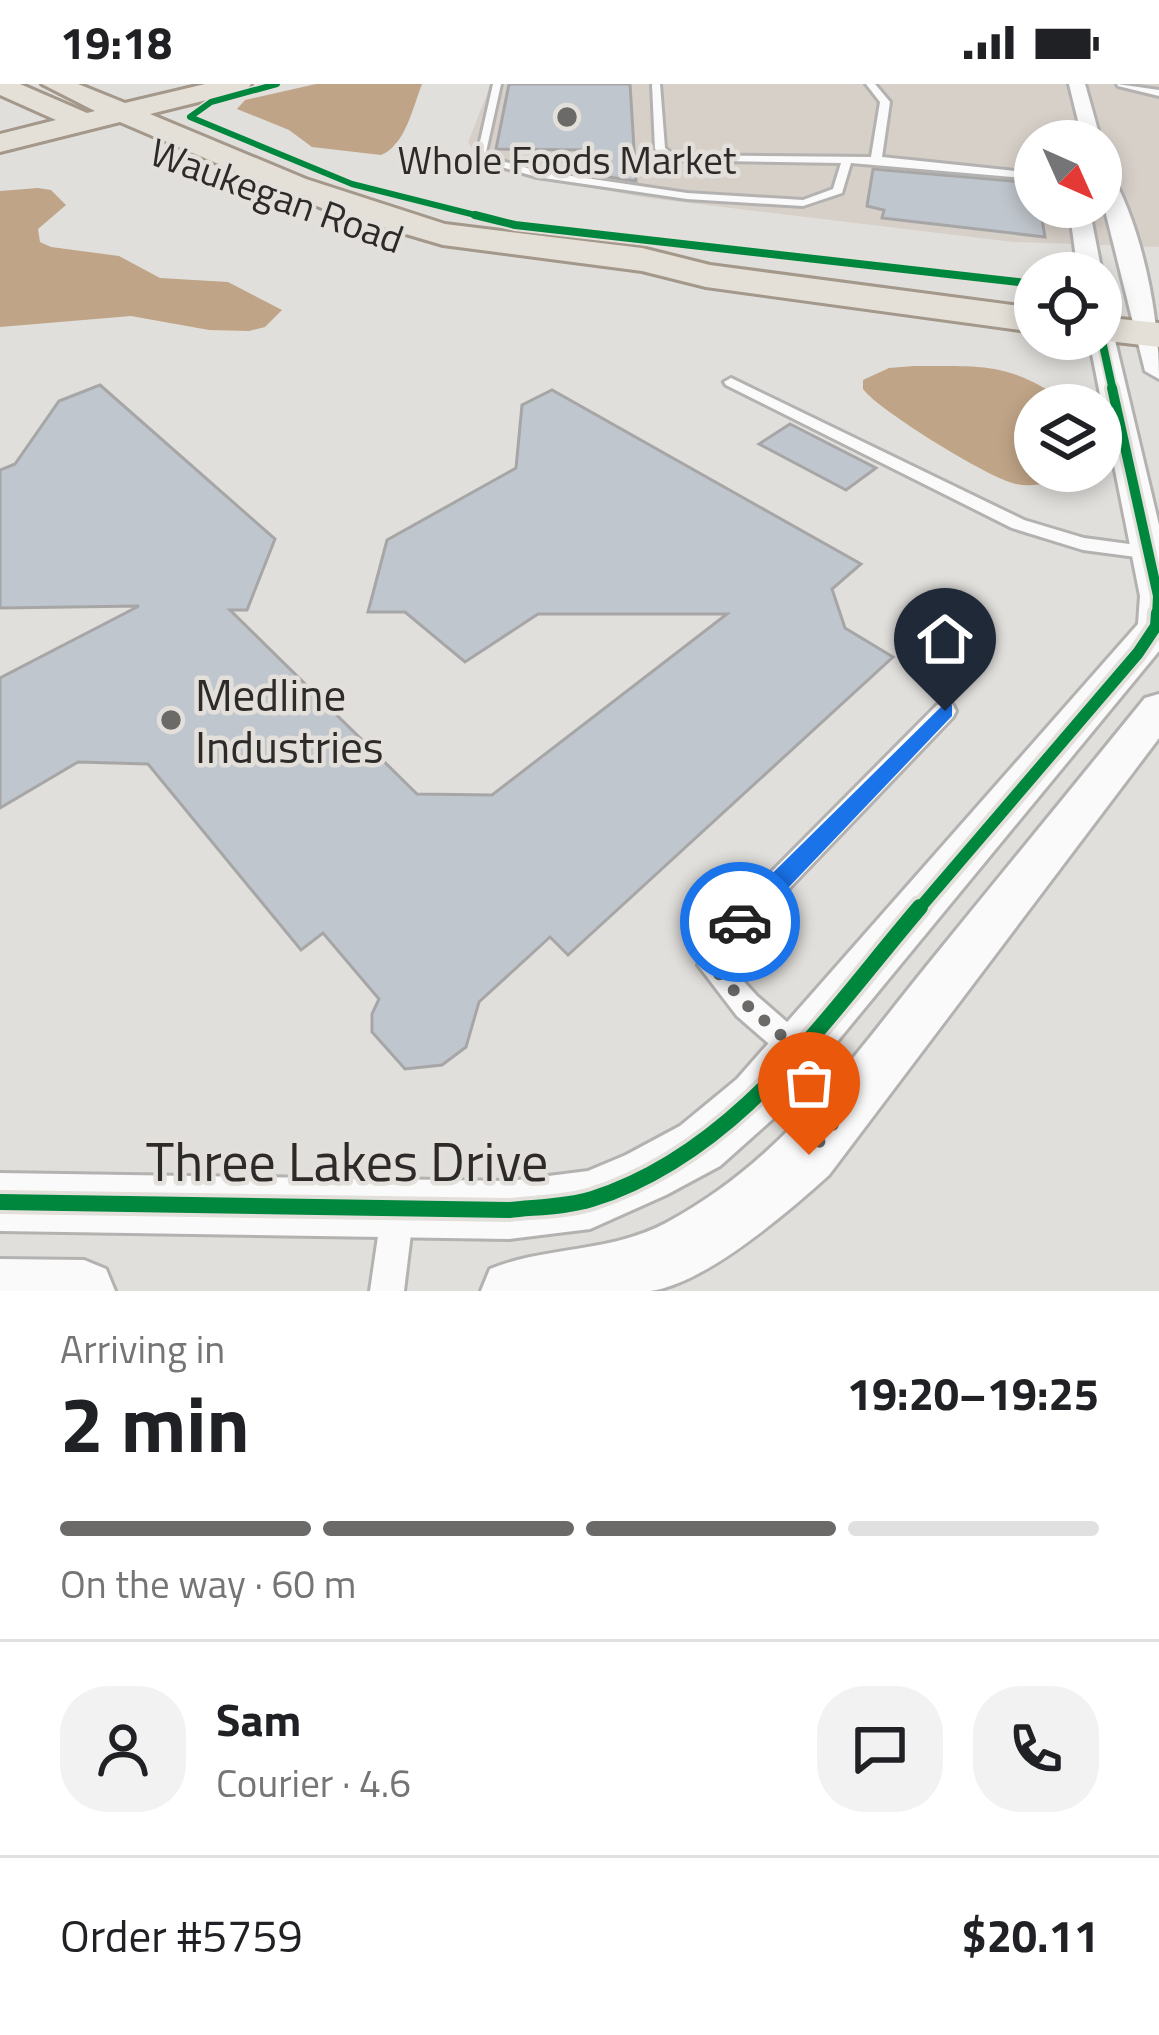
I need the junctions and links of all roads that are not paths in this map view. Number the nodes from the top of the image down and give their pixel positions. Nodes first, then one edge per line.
1 (55, 84) edge
2 (191, 84) edge
3 (238, 84) edge
4 (497, 84) edge
5 (656, 84) edge
6 (870, 84) edge
7 (1077, 84) edge
8 (1121, 84) edge
9 (0, 85) edge
10 (1159, 93) edge
11 (95, 113) junction
12 (1086, 120) edge
13 (0, 130) edge
14 (0, 143) edge
15 (847, 159) junction
16 (876, 160) junction
17 (1014, 174) edge
18 (1118, 228) edge
19 (1014, 317) edge
20 (1122, 338) edge
21 (1156, 347) edge
22 (1107, 360) edge
23 (730, 382) dead end
24 (1154, 553) edge
25 (1159, 709) edge
26 (945, 711) dead end
27 (797, 1050) junction
28 (853, 1099) junction
29 (0, 1202) edge
30 (398, 1208) junction
31 (0, 1289) edge
32 (84, 1291) edge
33 (387, 1291) edge
34 (512, 1291) edge

1 - 11 main road, Waukegan Road
2 - 11 main road
3 - 11 main road
4 - 15 lane
5 - 15 lane
6 - 16 lane
7 - 12 street
8 - 10 lane
9 - 11 main road, Waukegan Road
11 - 13 main road
11 - 14 main road
11 - 19 main road, Waukegan Road
15 - 16 lane
16 - 17 lane
18 - 21 street
20 - 21 main road
22 - 24 street, Three Lakes Drive
23 - 24 lane
24 - 27 street, Three Lakes Drive
25 - 28 street
26 - 27 lane
27 - 28 lane
27 - 30 street, Three Lakes Drive
28 - 34 street
29 - 30 street, Three Lakes Drive
30 - 33 lane
31 - 32 street

